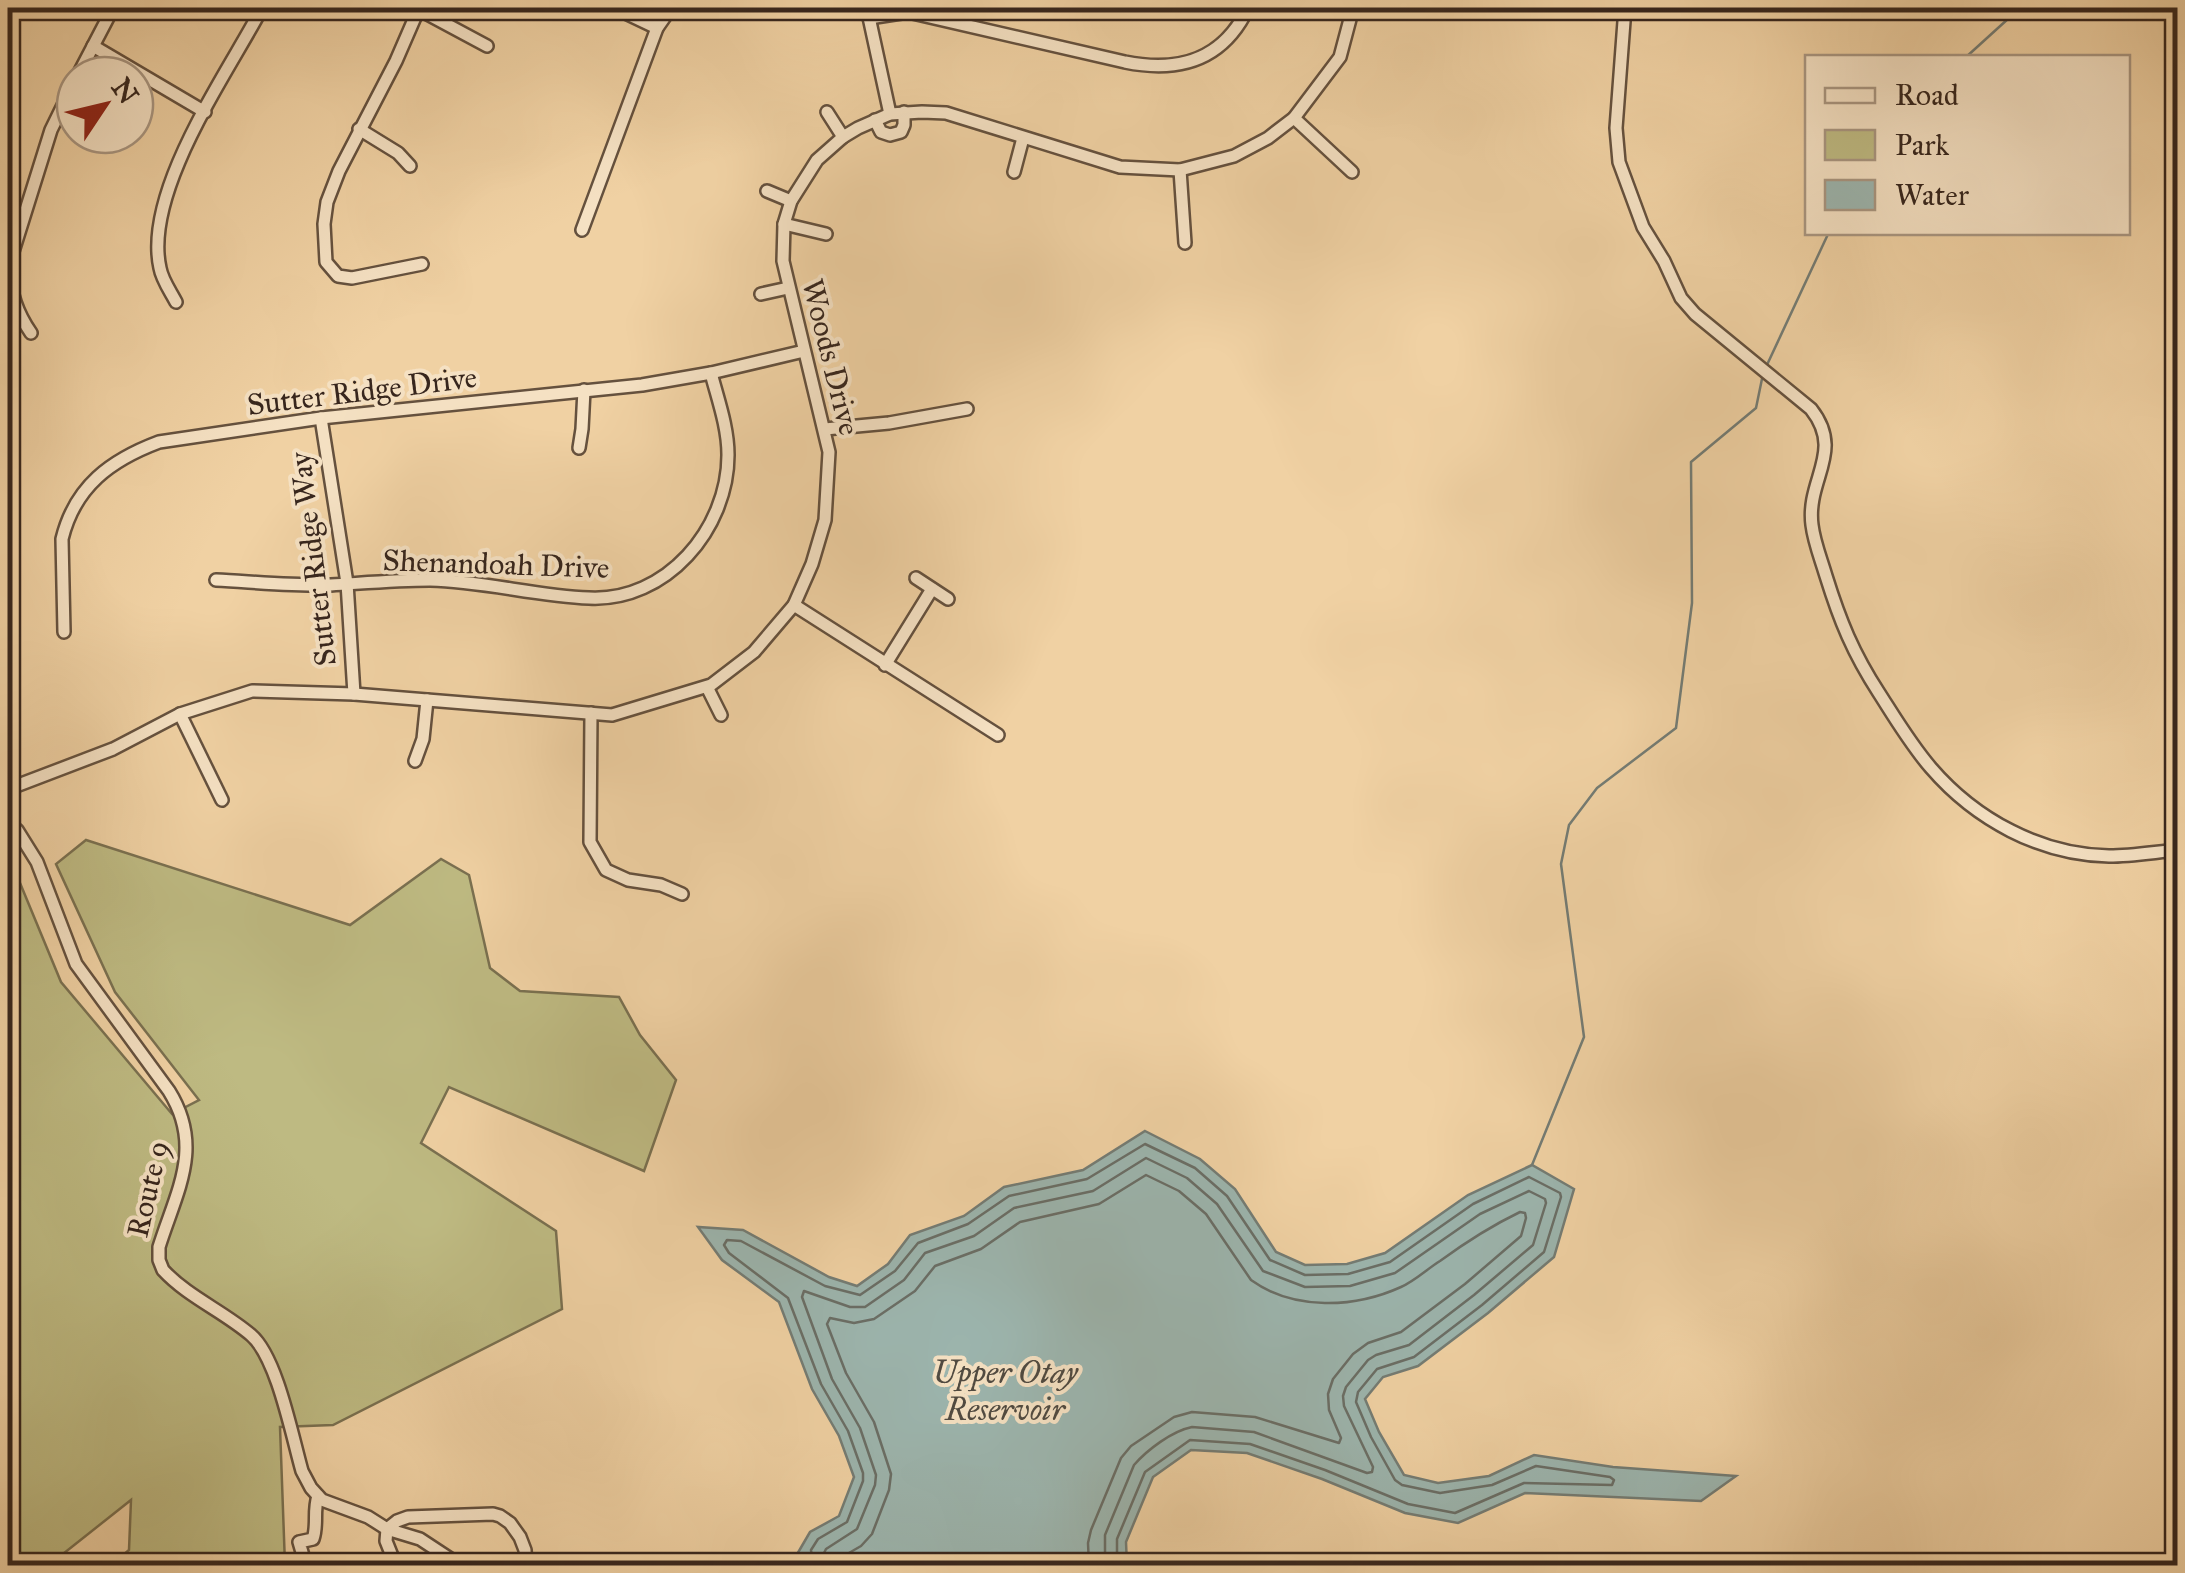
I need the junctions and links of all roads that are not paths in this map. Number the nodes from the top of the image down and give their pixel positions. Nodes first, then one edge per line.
1 (113, 8) edge
2 (262, 8) edge
3 (418, 8) edge
4 (615, 8) edge
5 (671, 8) edge
6 (1248, 8) edge
7 (1353, 8) edge
8 (1625, 8) edge
9 (868, 13) edge
10 (657, 28) junction
11 (93, 46) junction
12 (487, 46) dead end
13 (88, 55) edge
14 (205, 112) junction
15 (828, 112) dead end
16 (904, 112) junction
17 (890, 114) junction
18 (1294, 118) junction
19 (875, 120) junction
20 (55, 122) edge
21 (359, 129) junction
22 (843, 136) junction
23 (1022, 138) junction
24 (410, 166) dead end
25 (1180, 170) junction
26 (1014, 172) dead end
27 (1352, 172) dead end
28 (767, 191) dead end
29 (791, 201) junction
30 (784, 224) junction
31 (582, 230) dead end
32 (826, 234) dead end
33 (1184, 243) dead end
34 (422, 264) dead end
35 (788, 288) junction
36 (761, 294) dead end
37 (176, 302) dead end
38 (31, 333) dead end
39 (804, 352) junction
40 (711, 373) junction
41 (584, 390) junction
42 (967, 410) dead end
43 (322, 418) junction
44 (825, 429) junction
45 (579, 448) dead end
46 (916, 578) dead end
47 (216, 580) dead end
48 (348, 584) junction
49 (932, 588) junction
50 (948, 599) dead end
51 (794, 605) junction
52 (64, 632) dead end
53 (885, 665) junction
54 (707, 686) junction
55 (354, 694) junction
56 (427, 700) junction
57 (591, 713) junction
58 (180, 714) junction
59 (721, 715) dead end
60 (998, 735) dead end
61 (416, 761) dead end
62 (8, 789) edge
63 (222, 800) dead end
64 (8, 822) edge
65 (2178, 850) edge
66 (682, 894) dead end
67 (318, 1496) junction
68 (387, 1530) junction
69 (306, 1566) edge
70 (396, 1566) edge
71 (461, 1566) edge
72 (526, 1566) edge

1 - 11 street
2 - 14 street
3 - 12 street
3 - 21 street
4 - 10 street
5 - 10 street
6 - 9 street
7 - 18 street, Woods Drive
8 - 65 street
9 - 17 street
10 - 31 street
11 - 13 street
11 - 14 street
14 - 37 street
15 - 22 street
16 - 17 street, Woods Drive
16 - 19 street
16 - 23 street, Woods Drive
17 - 19 street, Woods Drive
18 - 25 street, Woods Drive
18 - 27 street
19 - 22 street, Woods Drive
20 - 38 street
21 - 24 street
21 - 34 street
22 - 29 street, Woods Drive
23 - 25 street, Woods Drive
23 - 26 street
25 - 33 street
28 - 29 street
29 - 30 street, Woods Drive
30 - 32 street
30 - 35 street, Woods Drive
35 - 36 street
35 - 39 street, Woods Drive
39 - 40 street, Sutter Ridge Drive
39 - 44 street, Woods Drive
40 - 41 street, Sutter Ridge Drive
40 - 48 street, Shenandoah Drive
41 - 43 street, Sutter Ridge Drive
41 - 45 street
42 - 44 street
43 - 48 street, Sutter Ridge Way
43 - 52 street, Sutter Ridge Drive
44 - 51 street, Woods Drive
46 - 49 street
47 - 48 street, Shenandoah Drive
48 - 55 street, Sutter Ridge Way
49 - 50 street
49 - 53 street
51 - 53 street
51 - 54 street, Woods Drive
53 - 60 street
54 - 57 street, Woods Drive
54 - 59 street
55 - 56 street, Woods Drive
55 - 58 street, Woods Drive
56 - 57 street, Woods Drive
56 - 61 street
57 - 66 street
58 - 62 street, Woods Drive
58 - 63 street
64 - 67 street, Route 9
67 - 68 street
67 - 69 street
68 - 70 street
68 - 71 street
68 - 72 street

